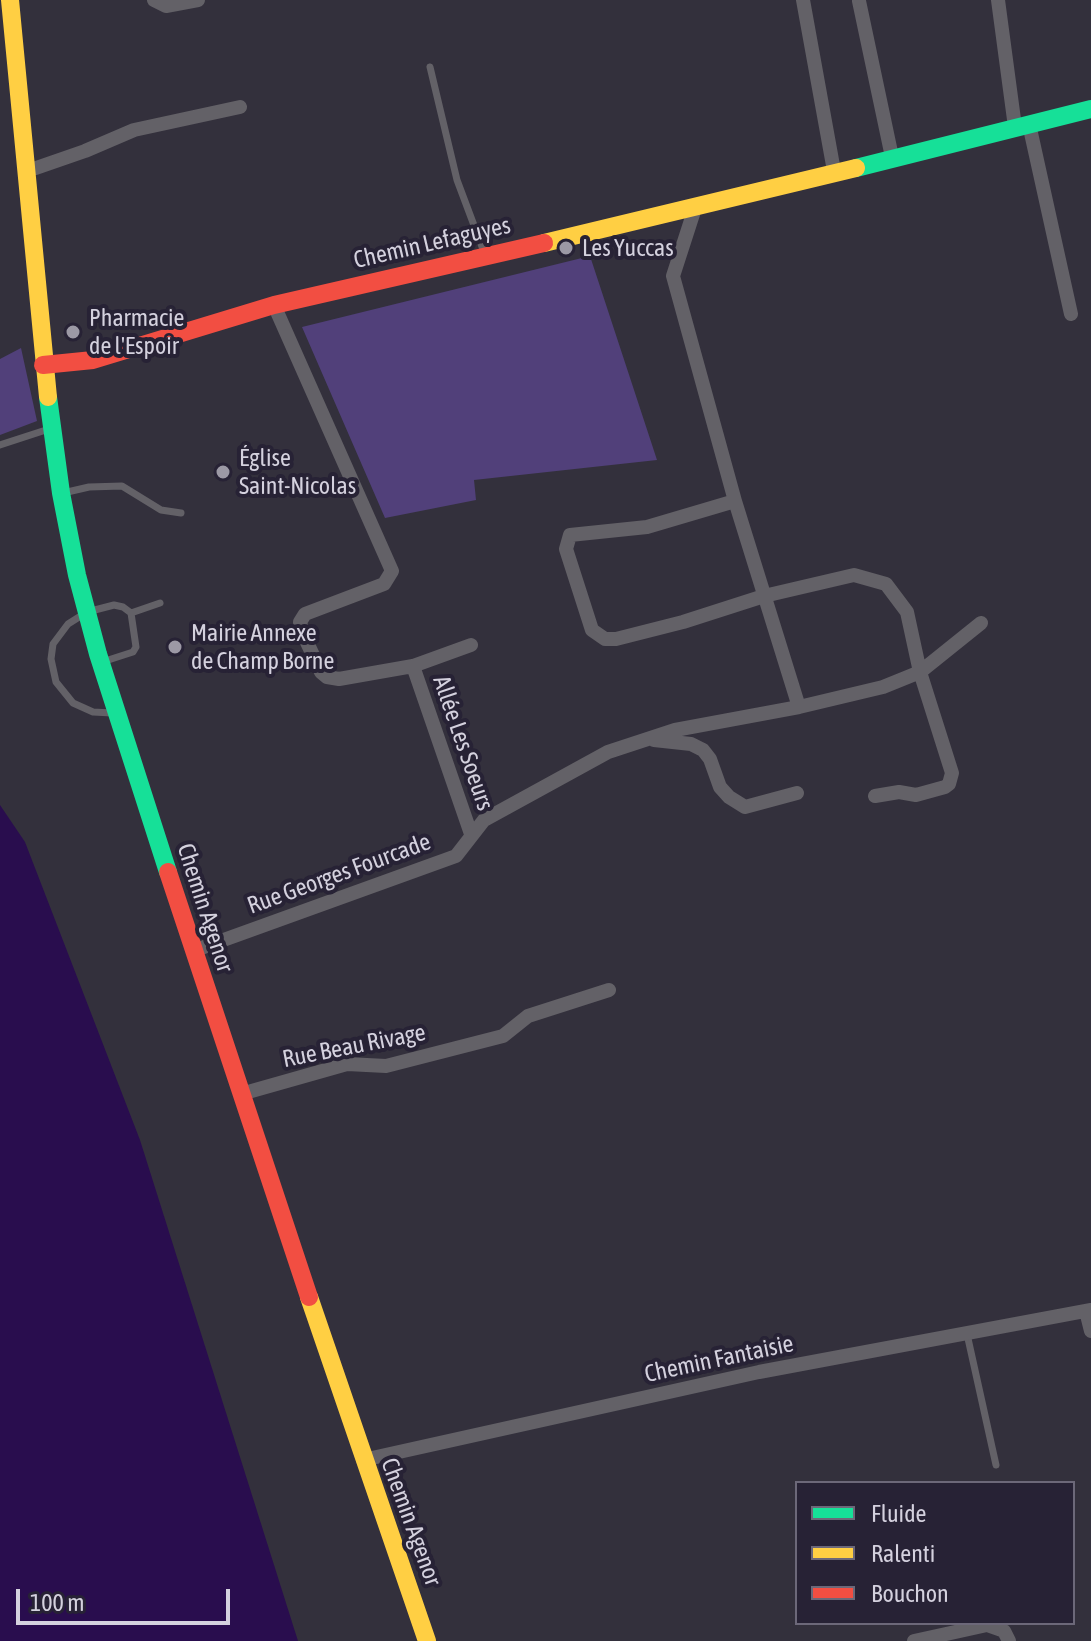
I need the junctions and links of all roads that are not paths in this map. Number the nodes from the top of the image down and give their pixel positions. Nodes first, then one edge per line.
1 (10, 0) edge
2 (154, 0) edge
3 (198, 0) edge
4 (803, 0) edge
5 (998, 0) edge
6 (859, 1) edge
7 (430, 67) dead end
8 (240, 107) dead end
9 (1091, 109) edge
10 (1022, 126) junction
11 (892, 157) junction
12 (25, 169) junction
13 (834, 171) junction
14 (695, 208) junction
15 (485, 254) junction
16 (274, 305) junction
17 (1071, 314) dead end
18 (43, 365) junction
19 (51, 428) junction
20 (0, 445) edge
21 (61, 493) junction
22 (735, 501) junction
23 (181, 513) dead end
24 (764, 596) junction
25 (160, 603) dead end
26 (87, 612) junction
27 (131, 613) junction
28 (981, 623) dead end
29 (471, 645) dead end
30 (100, 662) junction
31 (413, 666) junction
32 (920, 672) junction
33 (799, 707) junction
34 (117, 713) junction
35 (646, 740) junction
36 (797, 793) dead end
37 (875, 796) dead end
38 (471, 834) junction
39 (193, 951) junction
40 (609, 990) dead end
41 (241, 1094) junction
42 (1089, 1310) edge
43 (1091, 1331) edge
44 (967, 1332) junction
45 (363, 1460) junction
46 (996, 1465) dead end
47 (427, 1641) edge
48 (914, 1641) edge
49 (1009, 1641) edge

1 - 12 main road, Chemin Agenor
2 - 3 street
4 - 13 street
5 - 10 street
6 - 11 street
7 - 15 lane
8 - 12 street
9 - 10 main road, Chemin Lefaguyes
10 - 11 main road, Chemin Lefaguyes
10 - 17 street
11 - 13 main road, Chemin Lefaguyes
12 - 18 main road, Chemin Agenor
13 - 14 main road, Chemin Lefaguyes
14 - 15 main road, Chemin Lefaguyes
14 - 22 street
15 - 16 main road, Chemin Lefaguyes
16 - 18 main road, Chemin Lefaguyes
16 - 31 street, Allée Les Soeurs
18 - 19 main road, Chemin Agenor
19 - 20 lane
19 - 21 main road, Chemin Agenor
21 - 23 lane
21 - 26 main road, Chemin Agenor
22 - 24 street
22 - 24 street
24 - 32 street
24 - 33 street
25 - 27 lane
26 - 27 lane
26 - 30 main road, Chemin Agenor
26 - 34 lane
27 - 30 lane
28 - 32 street, Rue Georges Fourcade
29 - 31 street, Allée Les Soeurs
30 - 34 main road, Chemin Agenor
31 - 38 street, Allée Les Soeurs
32 - 33 street, Rue Georges Fourcade
32 - 37 street
33 - 35 street, Rue Georges Fourcade
34 - 39 main road, Chemin Agenor
35 - 36 street
35 - 38 street, Rue Georges Fourcade
38 - 39 street, Rue Georges Fourcade
39 - 41 main road, Chemin Agenor
40 - 41 street, Rue Beau Rivage
41 - 45 main road, Chemin Agenor
42 - 43 street, Chemin Fantaisie
42 - 44 street, Chemin Fantaisie
44 - 45 street, Chemin Fantaisie
44 - 46 lane
45 - 47 main road, Chemin Agenor
48 - 49 street

